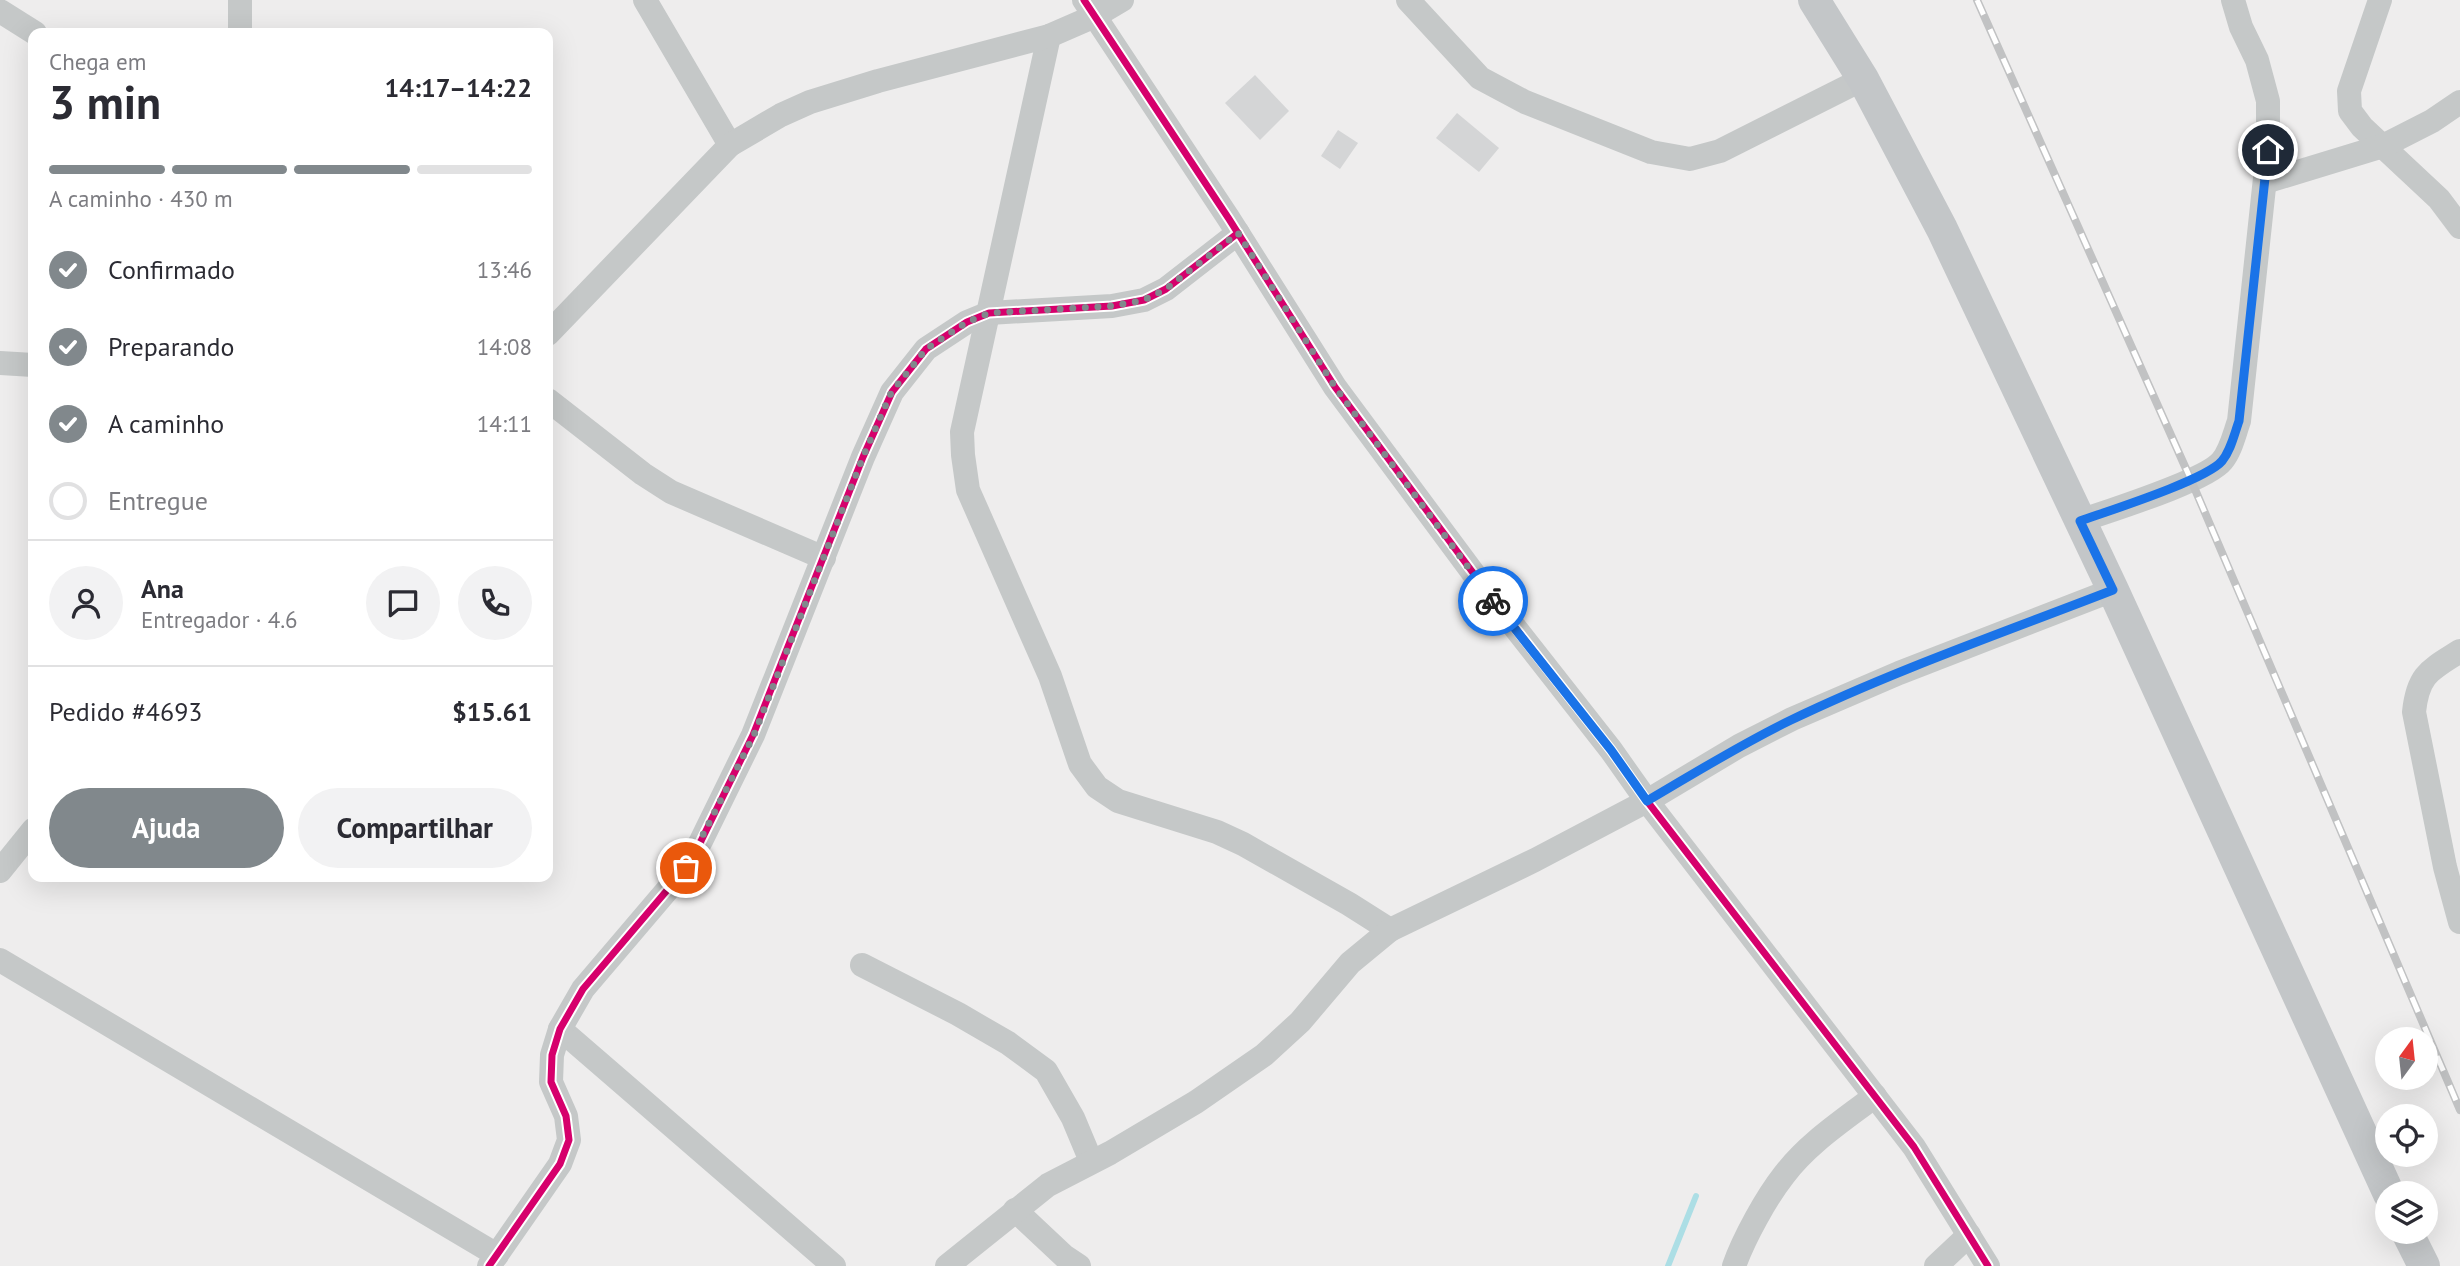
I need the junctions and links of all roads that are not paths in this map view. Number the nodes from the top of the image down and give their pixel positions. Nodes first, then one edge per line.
1 (240, 0) edge
2 (645, 0) edge
3 (1122, 0) edge
4 (1408, 0) edge
5 (1814, 0) edge
6 (2233, 0) edge
7 (2380, 0) edge
8 (1090, 8) edge
9 (0, 11) edge
10 (240, 28) edge
11 (28, 29) edge
12 (1049, 36) junction
13 (1863, 79) junction
14 (2460, 102) edge
15 (730, 145) junction
16 (2383, 146) junction
17 (2265, 182) junction
18 (2460, 227) edge
19 (1238, 233) junction
20 (989, 313) junction
21 (553, 329) edge
22 (0, 363) edge
23 (28, 365) edge
24 (553, 404) edge
25 (2080, 521) junction
26 (824, 558) junction
27 (2113, 590) junction
28 (2460, 651) edge
29 (1647, 801) junction
30 (28, 836) edge
31 (0, 871) edge
32 (2460, 922) edge
33 (1390, 930) junction
34 (0, 960) edge
35 (862, 965) dead end
36 (560, 1029) junction
37 (1875, 1096) junction
38 (1091, 1161) junction
39 (2383, 1181) edge
40 (1015, 1210) junction
41 (1969, 1235) junction
42 (2413, 1244) edge
43 (493, 1260) edge
44 (834, 1266) edge
45 (947, 1266) edge
46 (1079, 1266) edge
47 (1734, 1266) edge
48 (1936, 1266) edge
49 (1988, 1266) edge
50 (2424, 1266) edge

1 - 10 street
2 - 15 street
3 - 8 street
4 - 13 street
5 - 13 main road
6 - 17 street
7 - 16 street
8 - 12 street
8 - 19 street
9 - 11 street
12 - 15 street
12 - 20 street
13 - 25 main road
14 - 16 street
15 - 21 street
16 - 17 street
16 - 18 street
17 - 25 street
19 - 20 street
19 - 29 street
20 - 26 street
20 - 33 street
22 - 23 street
24 - 26 street
25 - 27 main road
26 - 36 street
27 - 29 street
27 - 39 main road
28 - 32 street
29 - 33 street
29 - 37 street
30 - 31 street
33 - 38 street
34 - 43 street
35 - 38 street
36 - 43 street
36 - 44 street
37 - 41 street
37 - 47 street
38 - 40 street
40 - 45 street
40 - 46 street
41 - 48 street
41 - 49 street
42 - 50 main road

